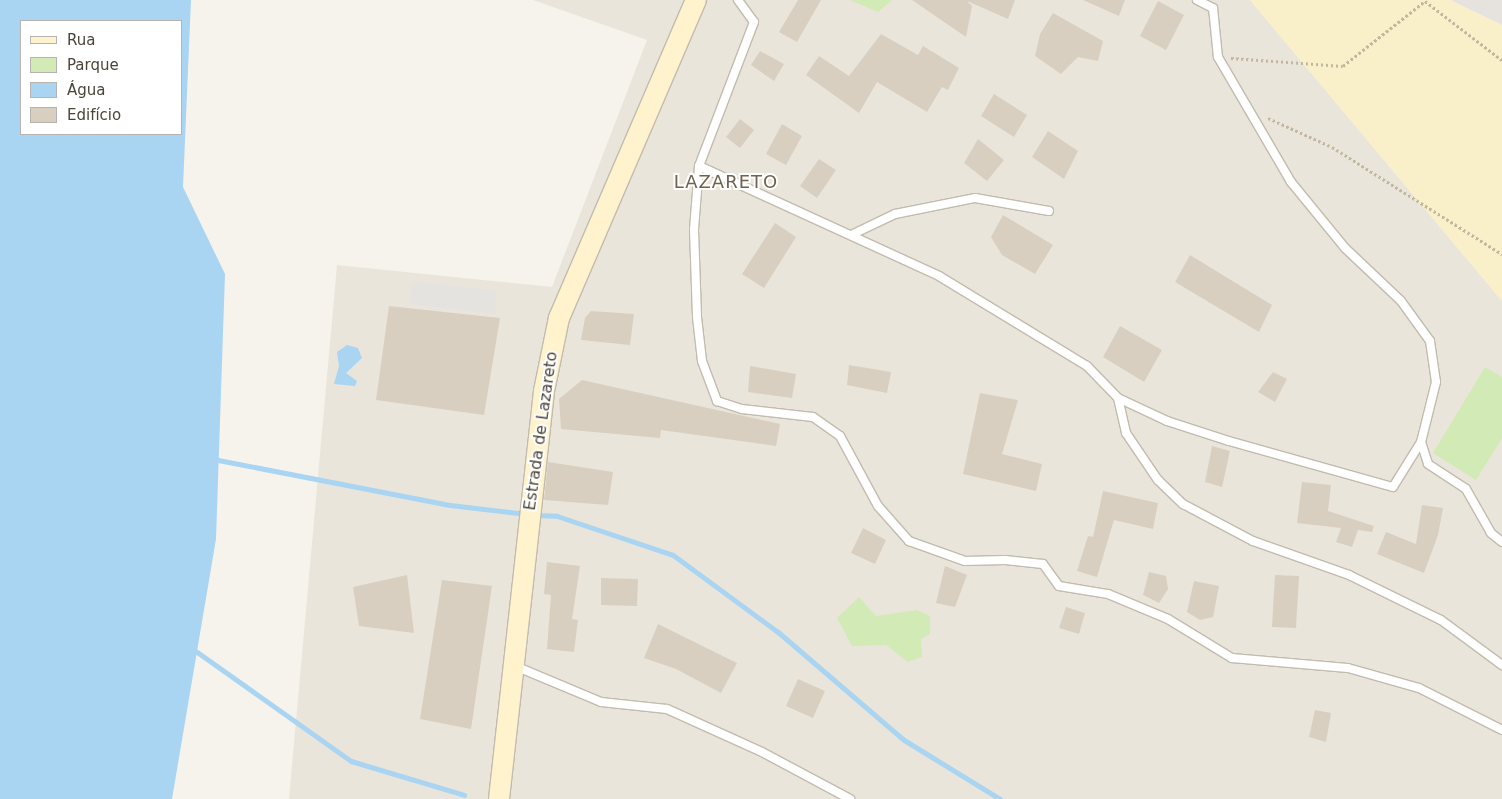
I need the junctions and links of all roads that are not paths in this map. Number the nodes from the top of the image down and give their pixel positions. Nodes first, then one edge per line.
1 (696, 0) edge
2 (738, 0) edge
3 (1197, 0) edge
4 (699, 166) junction
5 (1049, 211) dead end
6 (851, 235) junction
7 (1118, 398) junction
8 (1421, 442) junction
9 (1502, 542) edge
10 (512, 665) junction
11 (1502, 665) edge
12 (1502, 730) edge
13 (499, 799) edge
14 (850, 799) edge

1 - 10 street, Estrada de Lazareto
2 - 4 lane
3 - 8 lane
4 - 6 lane
4 - 12 lane
5 - 6 lane
6 - 7 lane
7 - 8 lane
7 - 11 lane
8 - 9 lane
10 - 13 street, Estrada de Lazareto
10 - 14 lane

